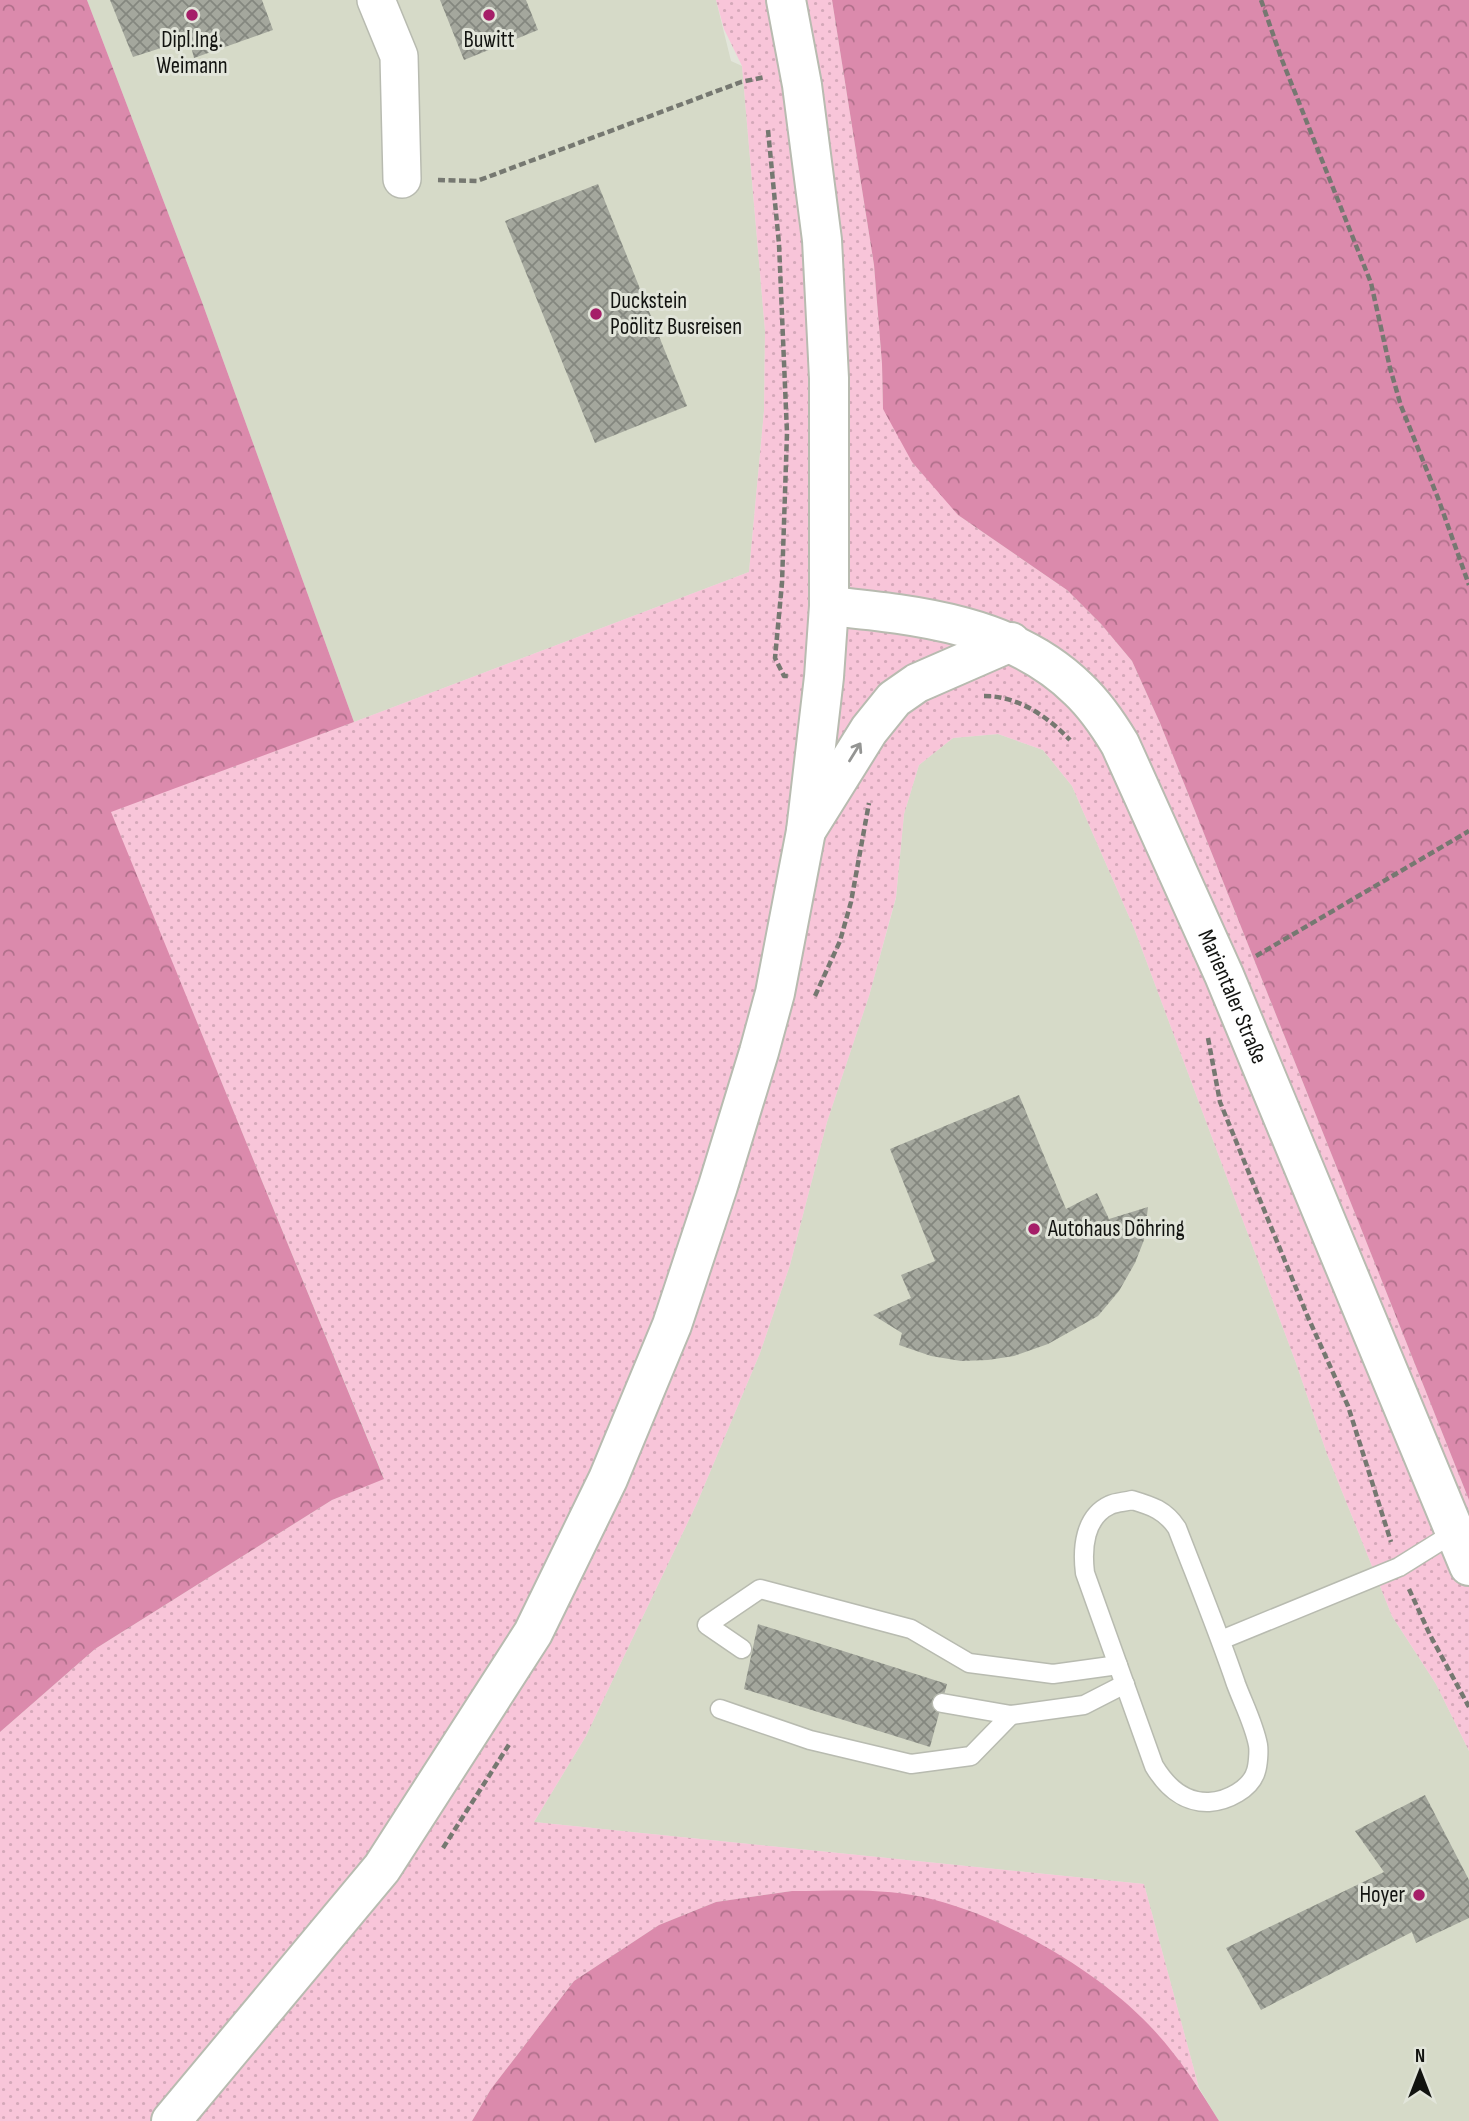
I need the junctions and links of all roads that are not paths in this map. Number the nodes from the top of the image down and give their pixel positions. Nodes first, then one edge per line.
1 (376, 0) edge
2 (786, 0) edge
3 (402, 179) road end
4 (829, 606) junction
5 (1011, 642) junction
6 (806, 831) junction
7 (1462, 1549) edge
8 (1221, 1640) junction
9 (742, 1648) dead end
10 (1118, 1665) junction
11 (1125, 1684) junction
12 (942, 1703) dead end
13 (720, 1709) dead end
14 (1011, 1715) junction
15 (170, 2121) edge

1 - 3 street
2 - 4 main road
4 - 5 main road, Marientaler Straße
4 - 6 main road
6 -> 5 main road
5 - 7 main road, Marientaler Straße
6 - 15 main road
7 - 8 lane
8 - 10 lane
8 - 11 lane
9 - 10 lane
10 - 11 lane
11 - 14 lane
12 - 14 lane
13 - 14 lane

